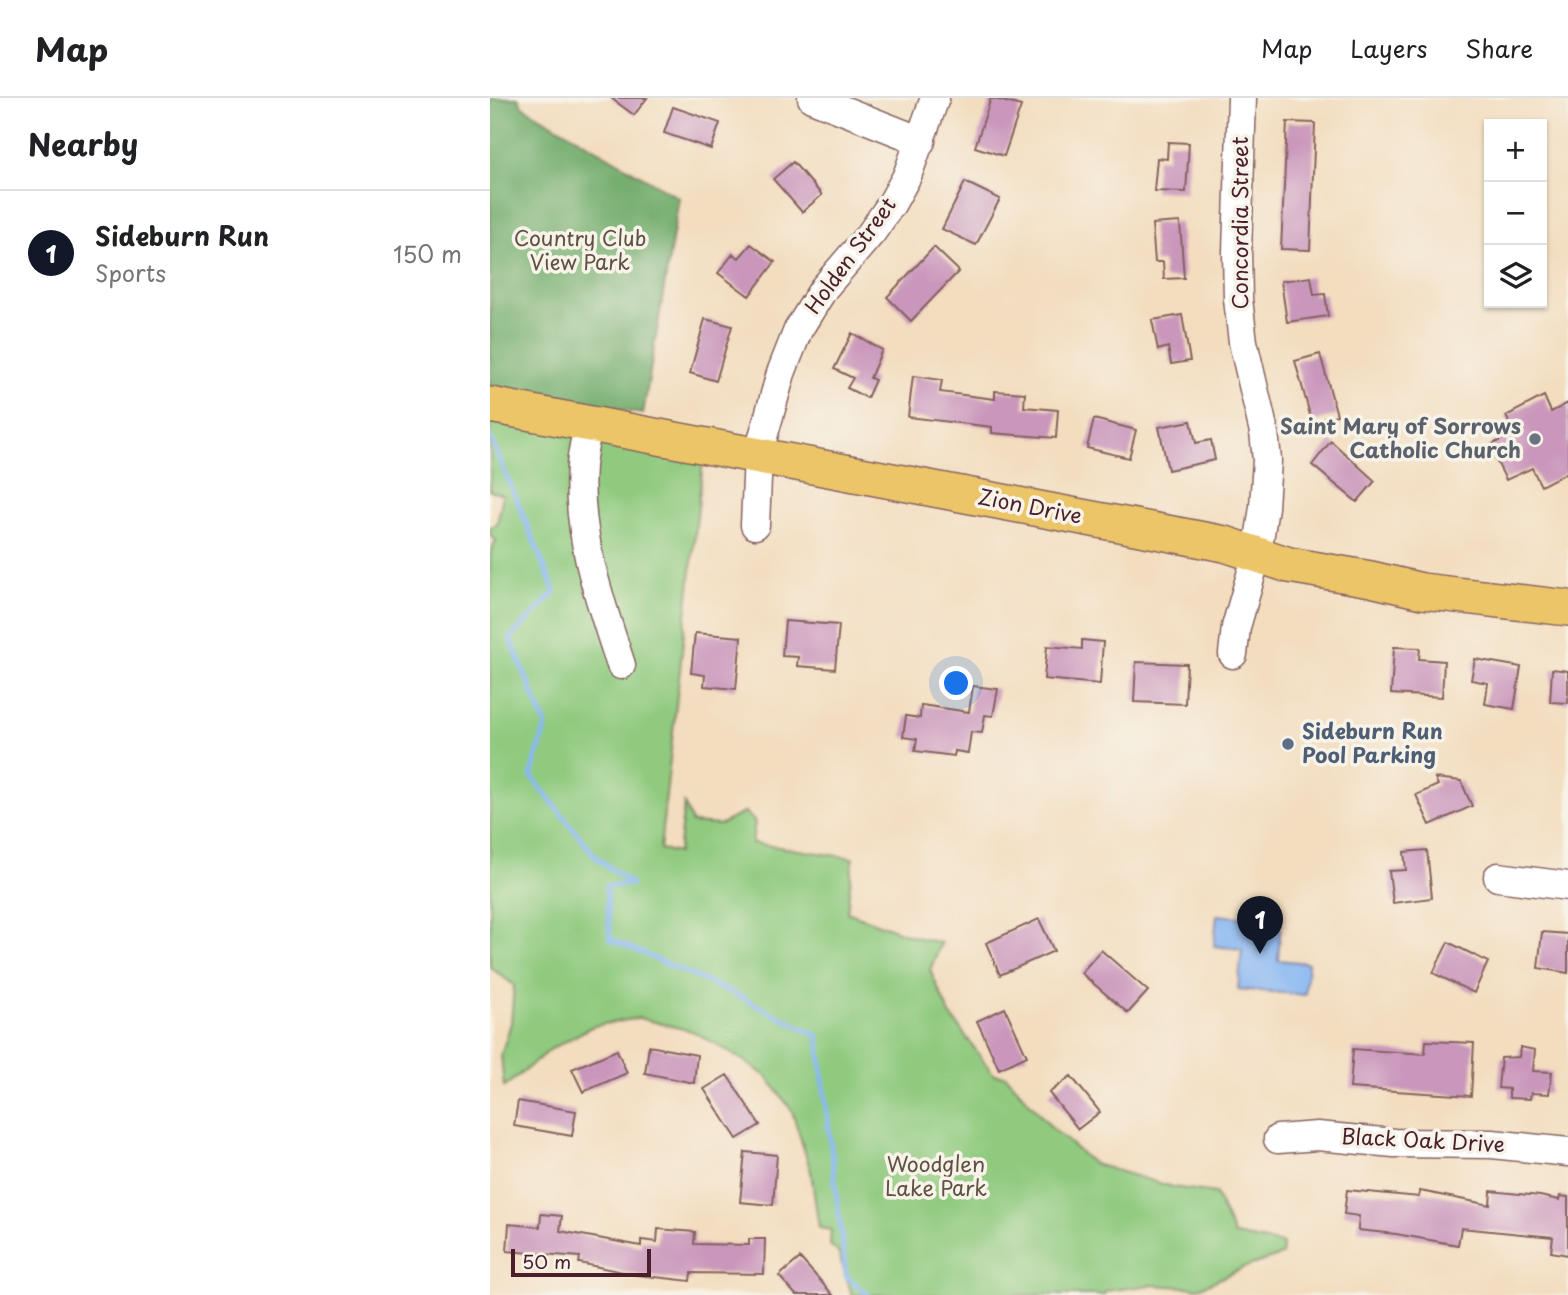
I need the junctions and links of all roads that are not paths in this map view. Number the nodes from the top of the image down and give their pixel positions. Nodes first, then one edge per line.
1 (812, 98) edge
2 (935, 98) edge
3 (1242, 98) edge
4 (921, 141) junction
5 (490, 405) edge
6 (588, 424) junction
7 (758, 455) junction
8 (755, 525) dead end
9 (1257, 554) junction
10 (1568, 608) edge
11 (1233, 654) dead end
12 (621, 664) dead end
13 (1498, 877) dead end
14 (1568, 886) edge
15 (1278, 1139) dead end
16 (1568, 1152) edge

1 - 4 street
2 - 4 street, Holden Street
3 - 9 street, Concordia Street
4 - 7 street, Holden Street
5 - 6 main road, Zion Drive
6 - 7 main road, Zion Drive
6 - 12 street
7 - 8 street, Holden Street
7 - 9 main road, Zion Drive
9 - 10 main road, Zion Drive
9 - 11 street, Concordia Street
13 - 14 street
15 - 16 street, Black Oak Drive

